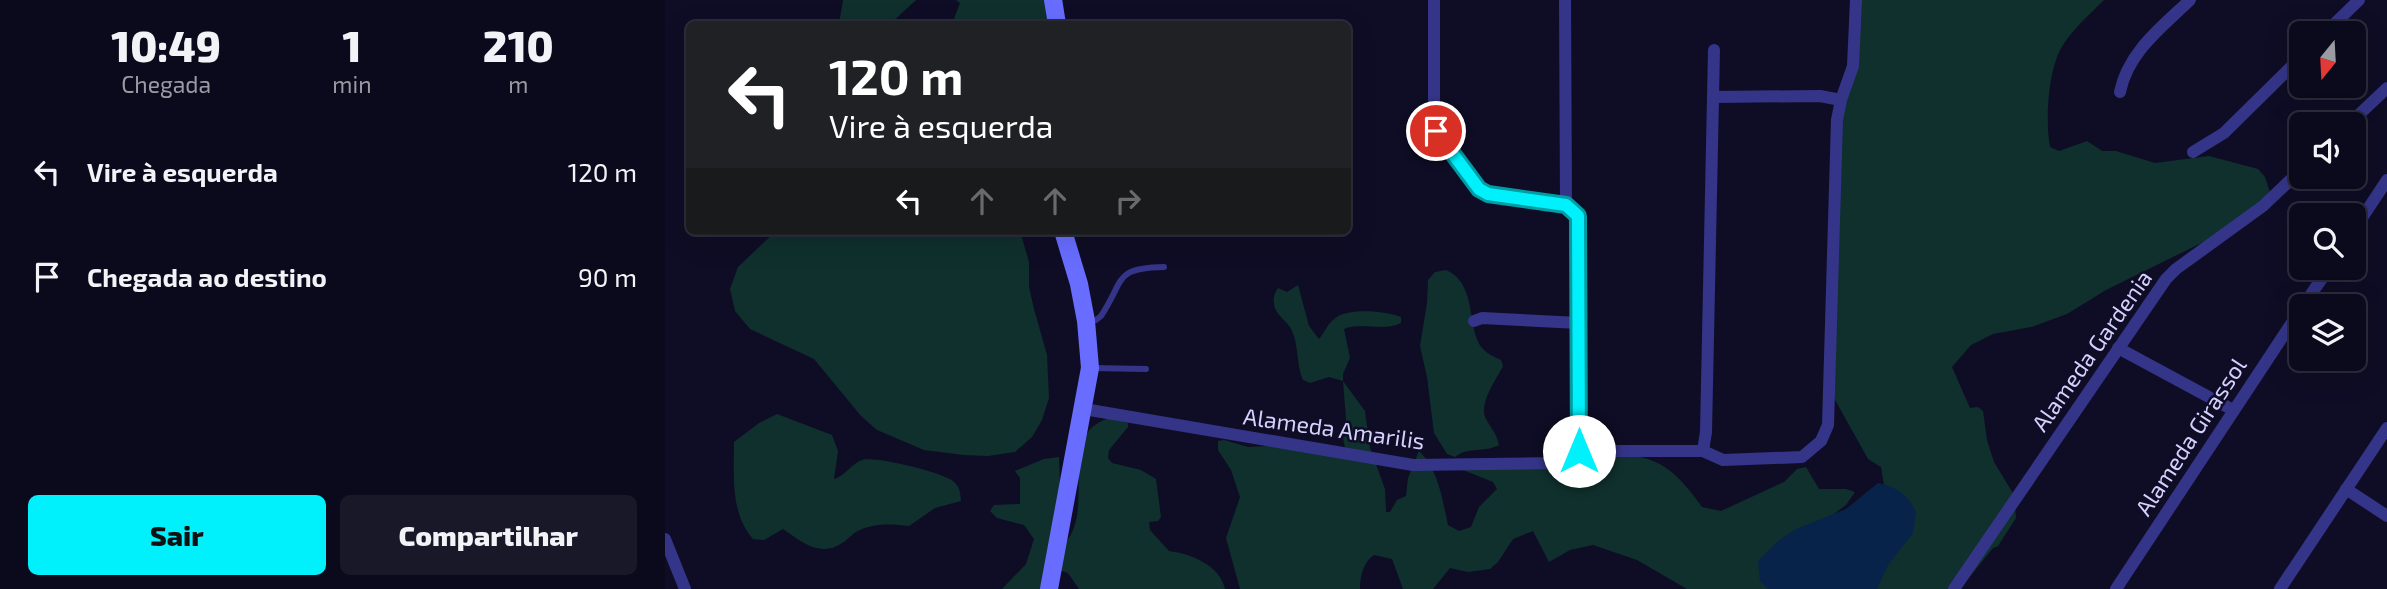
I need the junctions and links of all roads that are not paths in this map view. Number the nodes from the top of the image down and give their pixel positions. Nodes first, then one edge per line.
1 (1053, 0) edge
2 (1434, 0) edge
3 (1565, 0) edge
4 (2190, 0) edge
5 (2359, 0) edge
6 (1856, 5) edge
7 (1056, 21) edge
8 (2337, 21) edge
9 (1714, 50) dead end
10 (2289, 69) edge
11 (2387, 88) edge
12 (2120, 92) dead end
13 (1713, 97) junction
14 (1841, 100) junction
15 (2362, 112) edge
16 (2193, 152) dead end
17 (2387, 180) edge
18 (2289, 181) edge
19 (1566, 205) junction
20 (2366, 212) edge
21 (1064, 235) edge
22 (1164, 267) dead end
23 (1086, 321) junction
24 (1474, 321) dead end
25 (1579, 323) junction
26 (2289, 328) edge
27 (2118, 348) junction
28 (1090, 368) junction
29 (1146, 369) dead end
30 (1084, 409) junction
31 (2234, 410) junction
32 (2387, 428) edge
33 (1703, 450) junction
34 (1579, 451) junction
35 (2347, 489) junction
36 (2387, 516) edge
37 (665, 539) edge
38 (685, 589) edge
39 (1049, 589) edge
40 (1954, 589) edge
41 (2116, 589) edge
42 (2280, 589) edge

1 - 7 street
2 - 19 street
3 - 19 street
4 - 12 street
5 - 8 street
6 - 14 street
9 - 13 street
10 - 16 street
11 - 15 street
13 - 14 street
13 - 33 street
14 - 33 street, Alameda Amarilis
17 - 20 street
18 - 27 street, Alameda Gardenia
19 - 25 street
21 - 23 street
22 - 23 lane
23 - 28 street
24 - 25 street
25 - 34 street
26 - 31 street, Alameda Girassol
27 - 31 street
27 - 40 street, Alameda Gardenia
28 - 29 lane
28 - 30 street
30 - 34 street, Alameda Amarilis
30 - 39 street
31 - 41 street, Alameda Girassol
32 - 35 street
33 - 34 street, Alameda Amarilis
35 - 36 street
35 - 42 street
37 - 38 street

